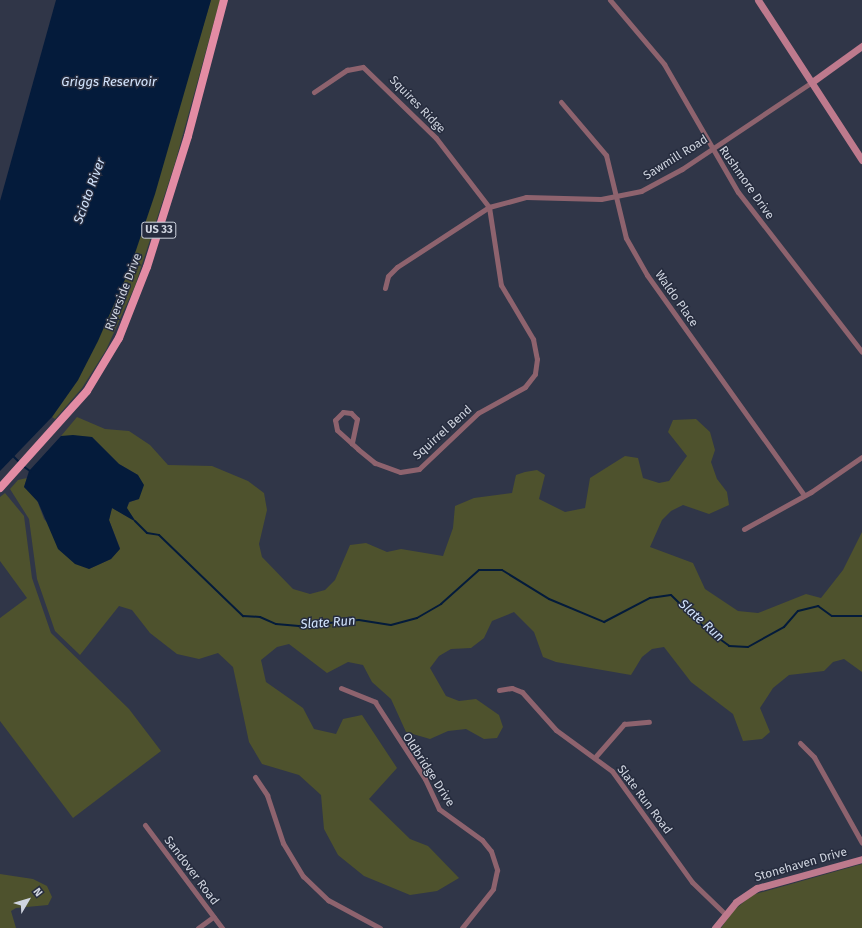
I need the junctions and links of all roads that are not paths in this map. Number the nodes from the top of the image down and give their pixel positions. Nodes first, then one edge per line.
1 (224, 0) edge
2 (610, 0) edge
3 (758, 0) edge
4 (862, 46) edge
5 (812, 82) junction
6 (314, 92) dead end
7 (561, 102) dead end
8 (711, 150) junction
9 (862, 160) edge
10 (617, 197) junction
11 (489, 207) junction
12 (385, 288) dead end
13 (862, 352) edge
14 (352, 443) junction
15 (862, 457) edge
16 (0, 488) edge
17 (804, 495) junction
18 (744, 529) dead end
19 (341, 688) dead end
20 (499, 690) dead end
21 (649, 722) dead end
22 (800, 742) dead end
23 (596, 756) junction
24 (255, 777) dead end
25 (145, 826) dead end
26 (862, 843) edge
27 (862, 859) edge
28 (724, 913) junction
29 (213, 917) junction
30 (198, 928) edge
31 (222, 928) edge
32 (380, 928) edge
33 (462, 928) edge
34 (715, 928) edge

1 - 16 main road, Riverside Drive / US 33
2 - 8 street, Rushmore Drive
3 - 5 main road
4 - 5 main road, Sawmill Road
5 - 8 street, Sawmill Road
5 - 9 main road
6 - 11 street, Squires Ridge
7 - 10 street, Waldo Place
8 - 10 street, Sawmill Road
8 - 13 street, Rushmore Drive
10 - 11 street, Sawmill Road
10 - 17 street, Waldo Place
11 - 12 street, Sawmill Road
11 - 14 street, Squirrel Bend
14 - 14 street, Squirrel Bend
15 - 17 street
17 - 18 street
19 - 33 street, Oldbridge Drive
20 - 23 street, Slate Run Road
21 - 23 street
22 - 26 street
23 - 28 street, Slate Run Road
24 - 32 street
25 - 29 street, Sandover Road
27 - 28 main road, Stonehaven Drive
28 - 34 main road, Stonehaven Drive
29 - 30 street
29 - 31 street, Sandover Road

